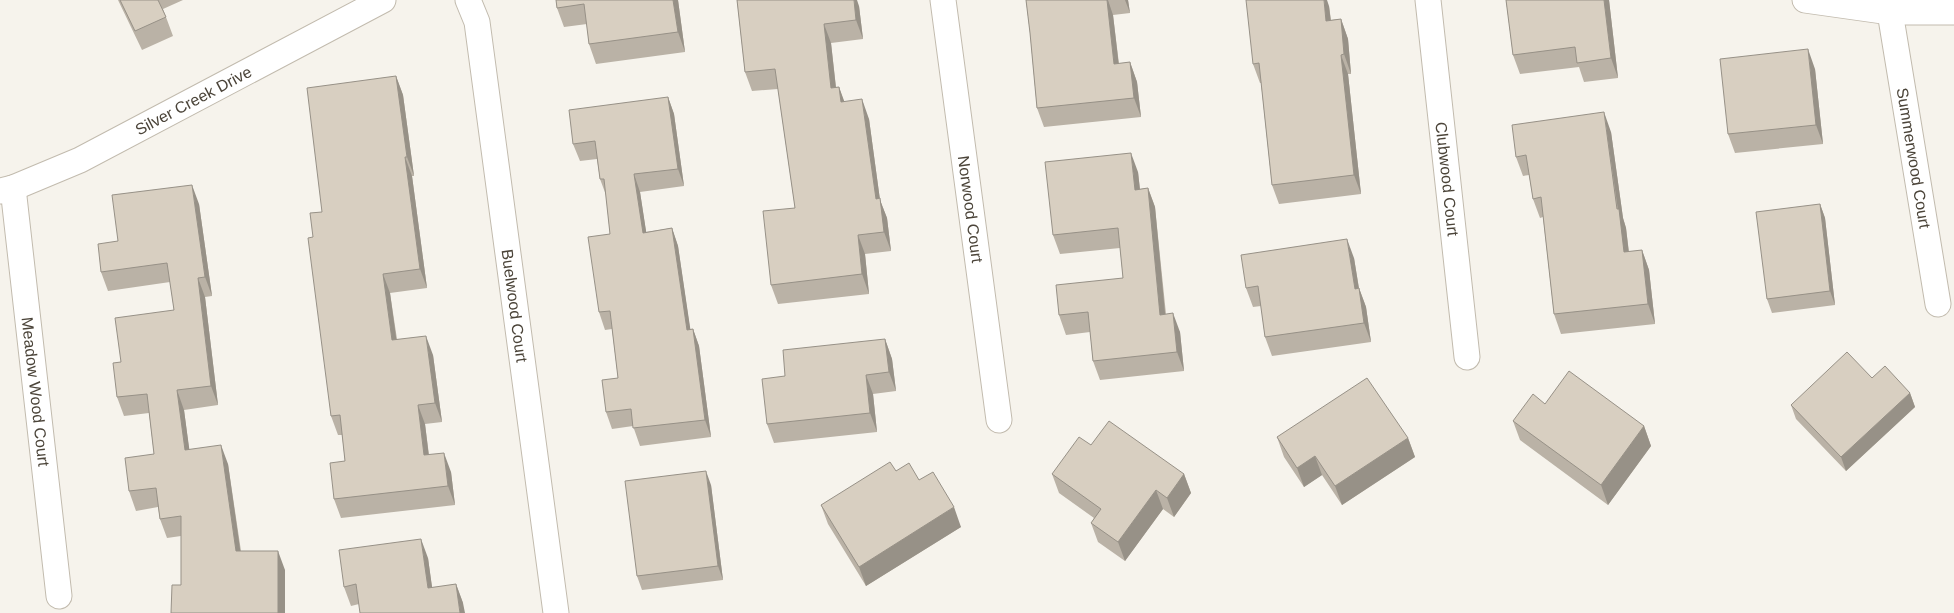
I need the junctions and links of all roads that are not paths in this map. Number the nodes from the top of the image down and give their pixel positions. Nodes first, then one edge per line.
1 (383, 0) edge
2 (468, 0) edge
3 (943, 0) edge
4 (1428, 0) edge
5 (1805, 0) edge
6 (1890, 12) junction
7 (1954, 12) edge
8 (7, 190) edge
9 (1938, 304) dead end
10 (1467, 357) dead end
11 (999, 420) dead end
12 (58, 596) dead end
13 (556, 613) edge

1 - 8 street, Silver Creek Drive
2 - 13 street, Buelwood Court
3 - 11 street, Norwood Court
4 - 10 street, Clubwood Court
5 - 6 street
6 - 7 street
6 - 9 street, Summerwood Court
8 - 12 street, Meadow Wood Court

